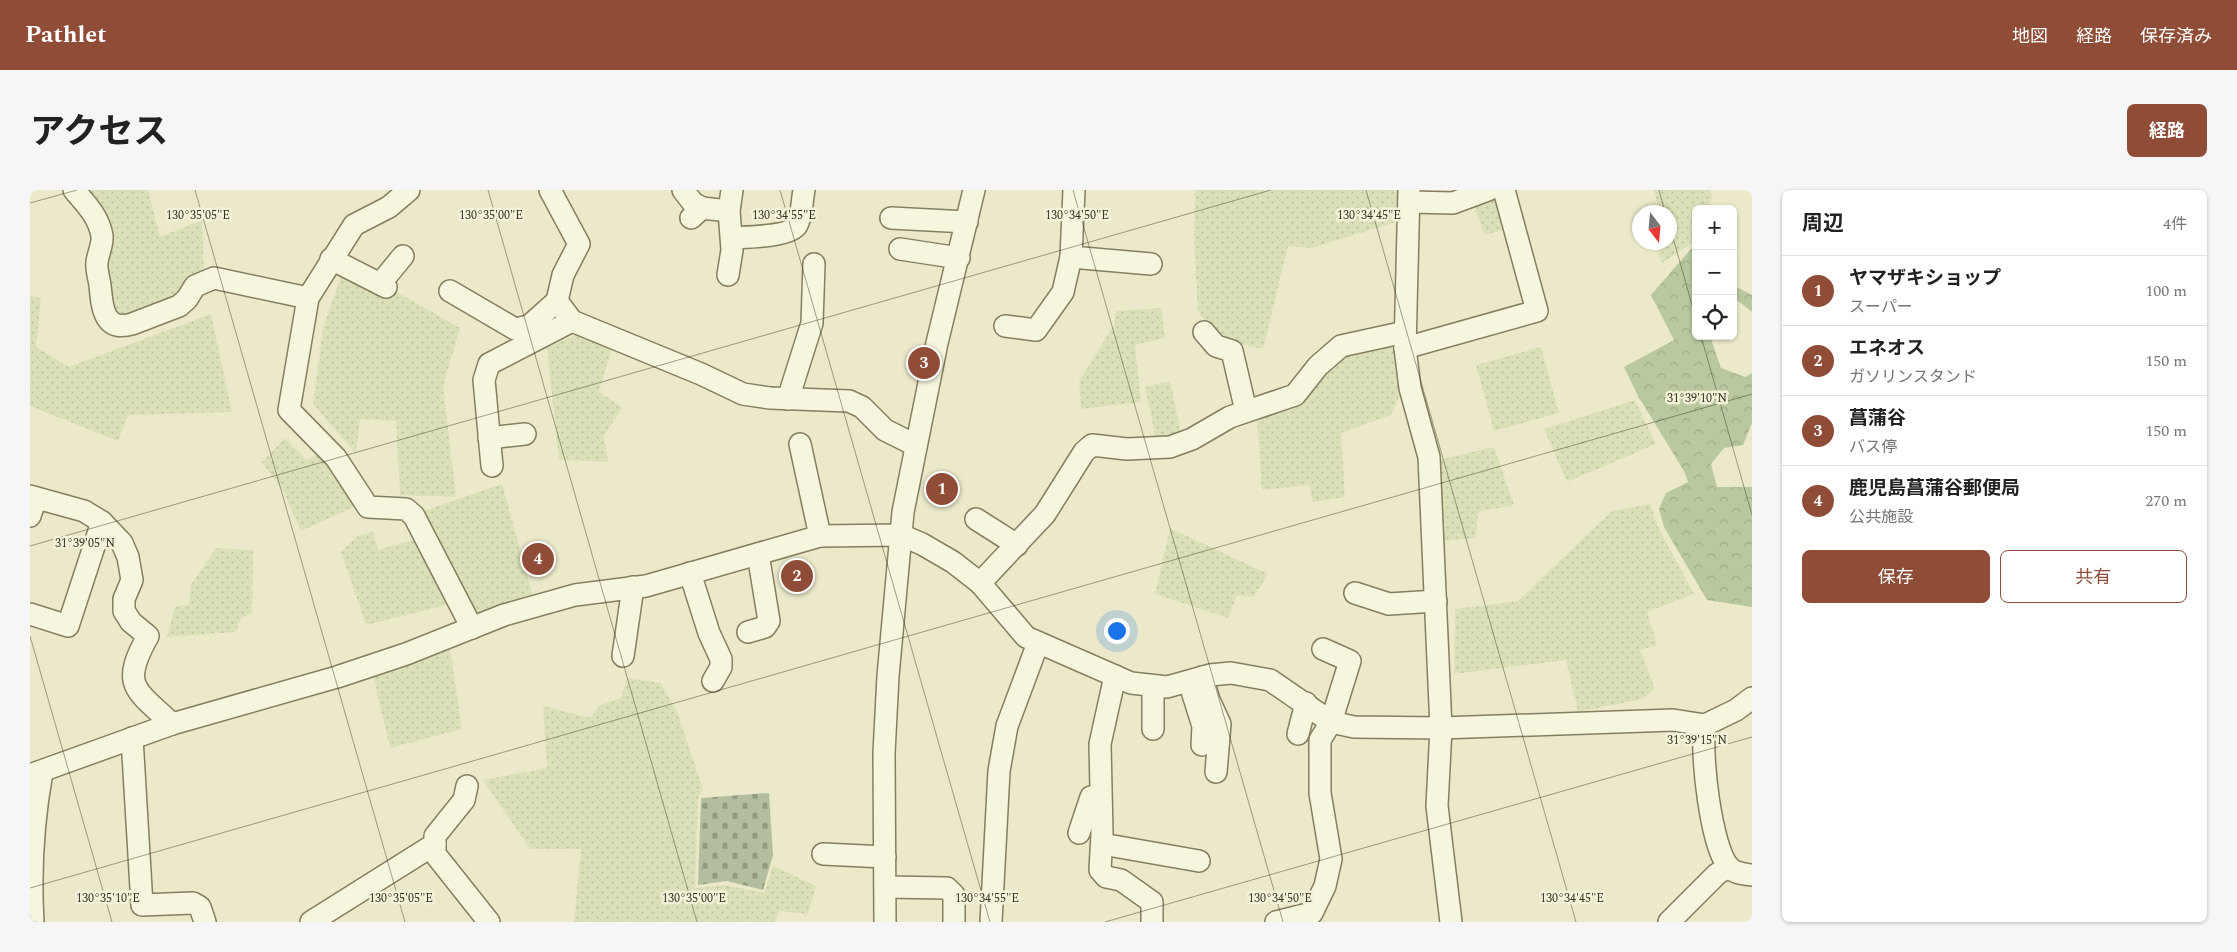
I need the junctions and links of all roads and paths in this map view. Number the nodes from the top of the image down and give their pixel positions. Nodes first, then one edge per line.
1 (74, 190) edge
2 (409, 190) edge
3 (550, 190) edge
4 (683, 190) edge
5 (732, 190) edge
6 (804, 190) edge
7 (974, 190) edge
8 (1074, 190) edge
9 (1488, 190) edge
10 (1504, 190) edge
11 (1409, 196) edge
12 (729, 211) junction
13 (891, 218) dead end
14 (968, 222) junction
15 (732, 238) junction
16 (900, 249) dead end
17 (403, 256) dead end
18 (1071, 257) junction
19 (958, 258) junction
20 (331, 259) junction
21 (814, 264) dead end
22 (1151, 264) dead end
23 (728, 275) dead end
24 (450, 290) dead end
25 (308, 298) junction
26 (557, 301) junction
27 (572, 321) junction
28 (1005, 326) dead end
29 (1204, 332) dead end
30 (1405, 340) junction
31 (788, 399) junction
32 (1246, 411) junction
33 (525, 434) dead end
34 (489, 438) junction
35 (800, 444) dead end
36 (915, 445) junction
37 (492, 466) dead end
38 (32, 504) edge
39 (976, 519) dead end
40 (102, 522) junction
41 (901, 535) junction
42 (820, 536) junction
43 (1016, 545) junction
44 (758, 554) junction
45 (690, 573) junction
46 (980, 583) junction
47 (633, 587) junction
48 (1356, 593) dead end
49 (1436, 601) junction
50 (30, 614) edge
51 (472, 628) junction
52 (748, 632) dead end
53 (1038, 643) junction
54 (1323, 649) dead end
55 (623, 656) dead end
56 (1115, 676) junction
57 (1196, 679) junction
58 (713, 681) dead end
59 (1153, 687) junction
60 (1752, 698) edge
61 (1306, 703) junction
62 (1336, 723) junction
63 (172, 724) junction
64 (1705, 725) junction
65 (1441, 728) junction
66 (1153, 729) dead end
67 (1298, 734) dead end
68 (132, 738) junction
69 (1202, 745) dead end
70 (1216, 772) dead end
71 (36, 774) edge
72 (467, 786) dead end
73 (1089, 793) junction
74 (1333, 794) dead end
75 (1079, 833) dead end
76 (435, 844) junction
77 (1102, 844) junction
78 (823, 854) dead end
79 (885, 857) junction
80 (1199, 861) dead end
81 (1728, 867) junction
82 (1752, 875) edge
83 (885, 887) junction
84 (33, 922) edge
85 (205, 922) edge
86 (311, 922) edge
87 (489, 922) edge
88 (885, 922) edge
89 (954, 922) edge
90 (990, 922) edge
91 (1152, 922) edge
92 (1276, 922) edge
93 (1451, 922) edge
94 (1669, 922) edge

1 - 25 street
2 - 20 street
3 - 26 street
4 - 12 street
5 - 12 street
6 - 15 street
7 - 14 street
8 - 18 street
9 - 11 street
10 - 30 street
11 - 30 street
12 - 15 street
13 - 14 street
14 - 19 street
15 - 23 street
16 - 19 street
17 - 20 street
18 - 22 street
18 - 28 street
19 - 36 street
20 - 25 street
21 - 31 street
24 - 26 street
25 - 51 street
26 - 27 street
27 - 31 street
27 - 34 street
29 - 32 street
30 - 32 street
30 - 49 street
31 - 36 street
32 - 43 street
33 - 34 street
34 - 37 street
35 - 42 street
36 - 41 street
38 - 40 street
39 - 43 street
40 - 50 street
40 - 63 street
41 - 42 street
41 - 46 street
41 - 79 street
42 - 44 street
43 - 46 street
44 - 45 street
44 - 52 street
45 - 47 street
45 - 58 street
46 - 53 street
47 - 51 street
47 - 55 street
48 - 49 street
49 - 65 street
51 - 63 street
53 - 56 street
53 - 90 street
54 - 62 street
56 - 59 street
56 - 73 street
57 - 59 street
57 - 61 street
57 - 69 street
57 - 70 street
59 - 66 street
60 - 64 street
61 - 62 street
61 - 67 street
62 - 65 street
62 - 74 street
62 - 92 street
63 - 68 street
64 - 65 street
64 - 81 street
65 - 93 street
68 - 71 street
68 - 85 street
71 - 84 street
72 - 76 street
73 - 75 street
73 - 77 street
76 - 86 street
76 - 87 street
77 - 80 street
77 - 91 street
78 - 79 street
79 - 83 street
81 - 82 street
81 - 94 street
83 - 88 street
83 - 89 street

